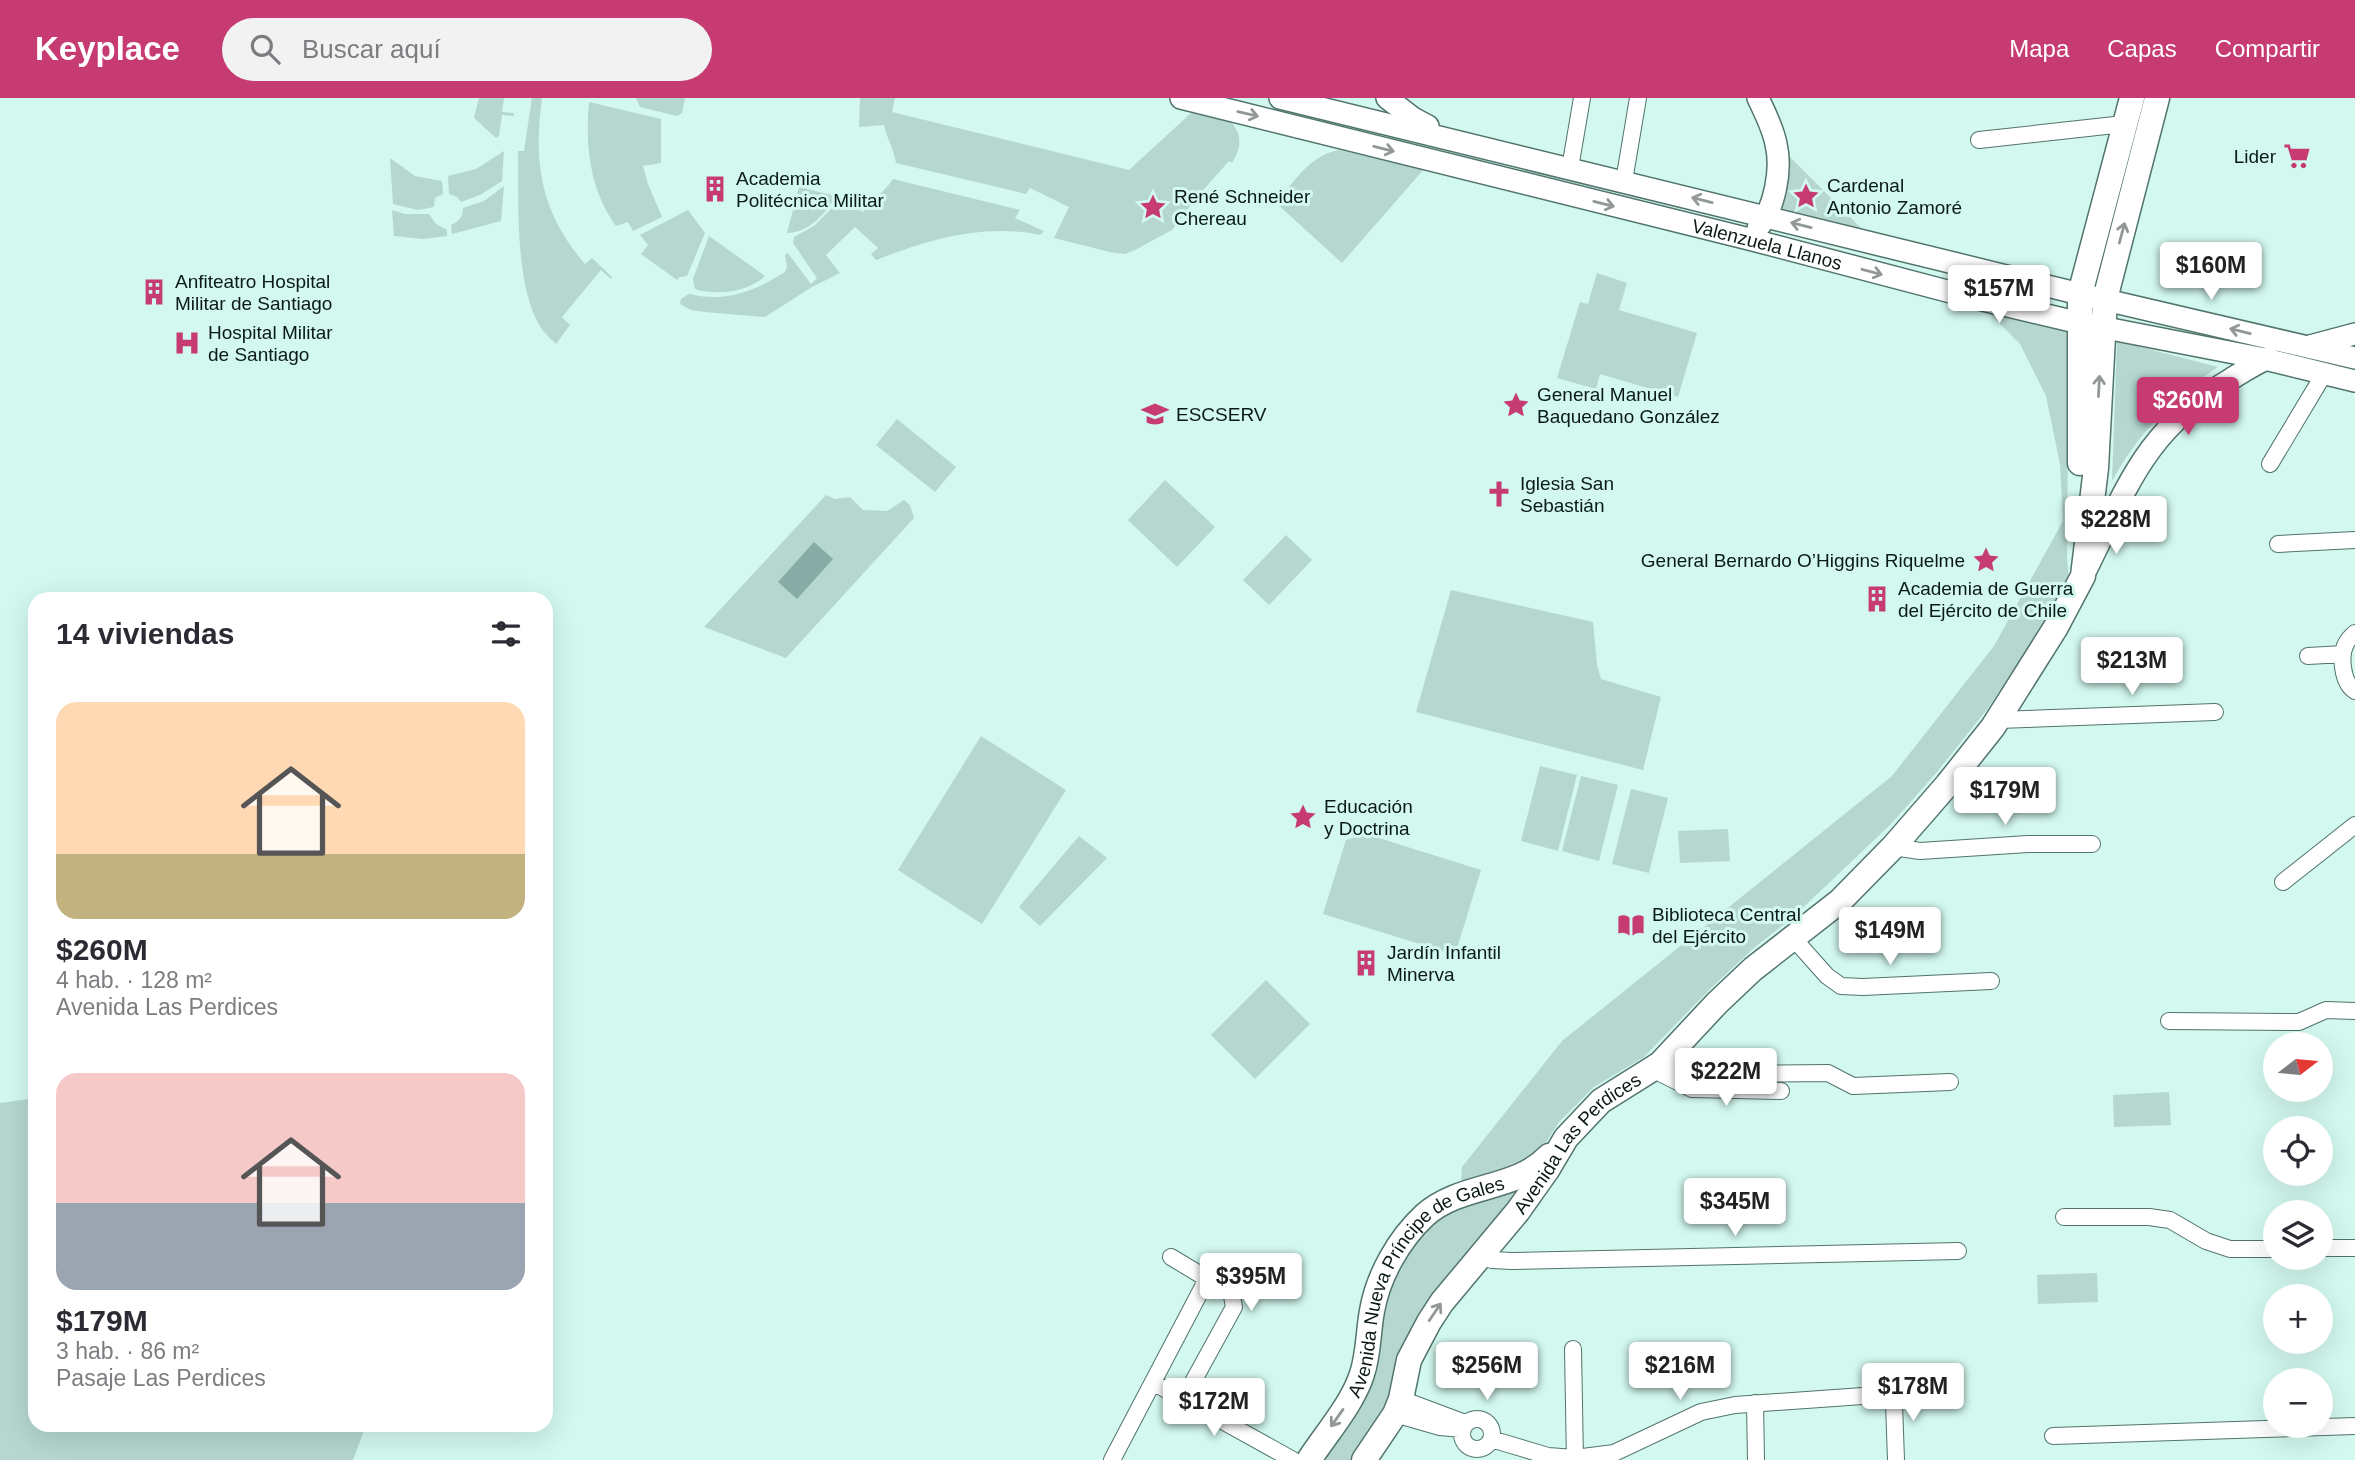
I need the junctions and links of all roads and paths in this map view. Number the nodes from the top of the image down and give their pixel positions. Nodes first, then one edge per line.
1 (1181, 98) edge
2 (1387, 98) edge
3 (1582, 98) edge
4 (1638, 98) edge
5 (1758, 98) edge
6 (2132, 98) edge
7 (2157, 98) edge
8 (1290, 99) edge
9 (1280, 122) junction
10 (2124, 124) junction
11 (1979, 140) dead end
12 (1475, 145) junction
13 (1570, 168) junction
14 (1624, 181) junction
15 (1768, 217) junction
16 (1749, 239) junction
17 (2080, 293) junction
18 (2105, 299) junction
19 (2092, 325) junction
20 (2355, 334) edge
21 (2307, 347) junction
22 (2355, 358) edge
23 (2265, 359) junction
24 (2324, 374) junction
25 (2355, 381) edge
26 (2270, 464) dead end
27 (2355, 540) edge
28 (2278, 544) dead end
29 (2082, 576) junction
30 (2355, 633) edge
31 (2343, 654) junction
32 (2308, 656) dead end
33 (2355, 691) edge
34 (2215, 712) dead end
35 (1998, 720) junction
36 (2355, 825) edge
37 (2092, 844) dead end
38 (1893, 847) junction
39 (2283, 882) dead end
40 (1794, 939) junction
41 (1991, 981) dead end
42 (2355, 1011) edge
43 (2169, 1021) dead end
44 (1656, 1067) junction
45 (1950, 1082) dead end
46 (1781, 1091) dead end
47 (1566, 1138) junction
48 (1505, 1182) junction
49 (1518, 1210) junction
50 (2064, 1217) dead end
51 (2333, 1248) edge
52 (2355, 1248) edge
53 (2263, 1249) edge
54 (1958, 1251) dead end
55 (1171, 1256) dead end
56 (1482, 1257) junction
57 (1207, 1279) junction
58 (1573, 1349) dead end
59 (1154, 1384) junction
60 (1184, 1400) junction
61 (1755, 1404) junction
62 (1398, 1407) junction
63 (2355, 1426) edge
64 (2053, 1436) dead end
65 (1575, 1459) edge
66 (1112, 1460) edge
67 (1293, 1460) edge
68 (1309, 1460) edge
69 (1364, 1460) edge
70 (1756, 1460) edge
71 (1896, 1460) edge

1 -> 9 main road, Valenzuela Llanos
2 - 12 main road
3 - 13 street
4 - 14 street
5 - 15 main road
6 - 10 main road
18 -> 7 main road
8 - 9 main road
8 - 12 main road, Valenzuela Llanos
9 -> 16 main road, Valenzuela Llanos
10 - 11 street
10 - 17 main road
12 - 13 main road, Valenzuela Llanos
13 - 14 main road, Valenzuela Llanos
15 -> 14 main road, Valenzuela Llanos
15 - 16 main road
17 -> 15 main road, Valenzuela Llanos
16 -> 19 main road, Valenzuela Llanos
17 - 18 main road, Valenzuela Llanos
17 - 19 main road
18 - 19 main road
21 -> 18 main road, Valenzuela Llanos
19 - 23 main road, Valenzuela Llanos
19 - 29 main road
20 - 21 main road, Avenida Las Perdices
21 - 22 main road, Valenzuela Llanos
21 - 23 main road, Avenida Las Perdices
23 - 24 main road, Valenzuela Llanos
23 - 29 main road, Avenida Las Perdices
24 - 25 main road, Valenzuela Llanos
24 - 26 street
27 - 28 street
29 - 35 main road, Avenida Las Perdices
30 - 31 street
31 - 32 street
31 - 33 street
34 - 35 street
35 - 38 main road, Avenida Las Perdices
36 - 39 street
37 - 38 street
38 - 40 main road, Avenida Las Perdices
40 - 41 street
40 - 44 main road, Avenida Las Perdices
42 - 43 street
44 - 45 street
44 - 46 street
44 - 47 main road, Avenida Las Perdices
47 - 48 main road, Avenida Nueva Príncipe de Gales
47 - 49 main road, Avenida Las Perdices
48 - 49 main road
48 -> 68 main road, Avenida Nueva Príncipe de Gales
49 - 56 main road, Avenida Las Perdices
50 - 53 street
51 - 52 street
54 - 56 street
55 - 57 street
62 -> 56 main road, Avenida Las Perdices
57 - 59 street
57 - 60 street
58 - 65 street
59 - 60 street
59 - 66 street
60 - 67 street
61 - 65 street
61 - 70 street
61 - 71 street
62 - 65 street
62 - 69 main road, Avenida Las Perdices
63 - 64 street

